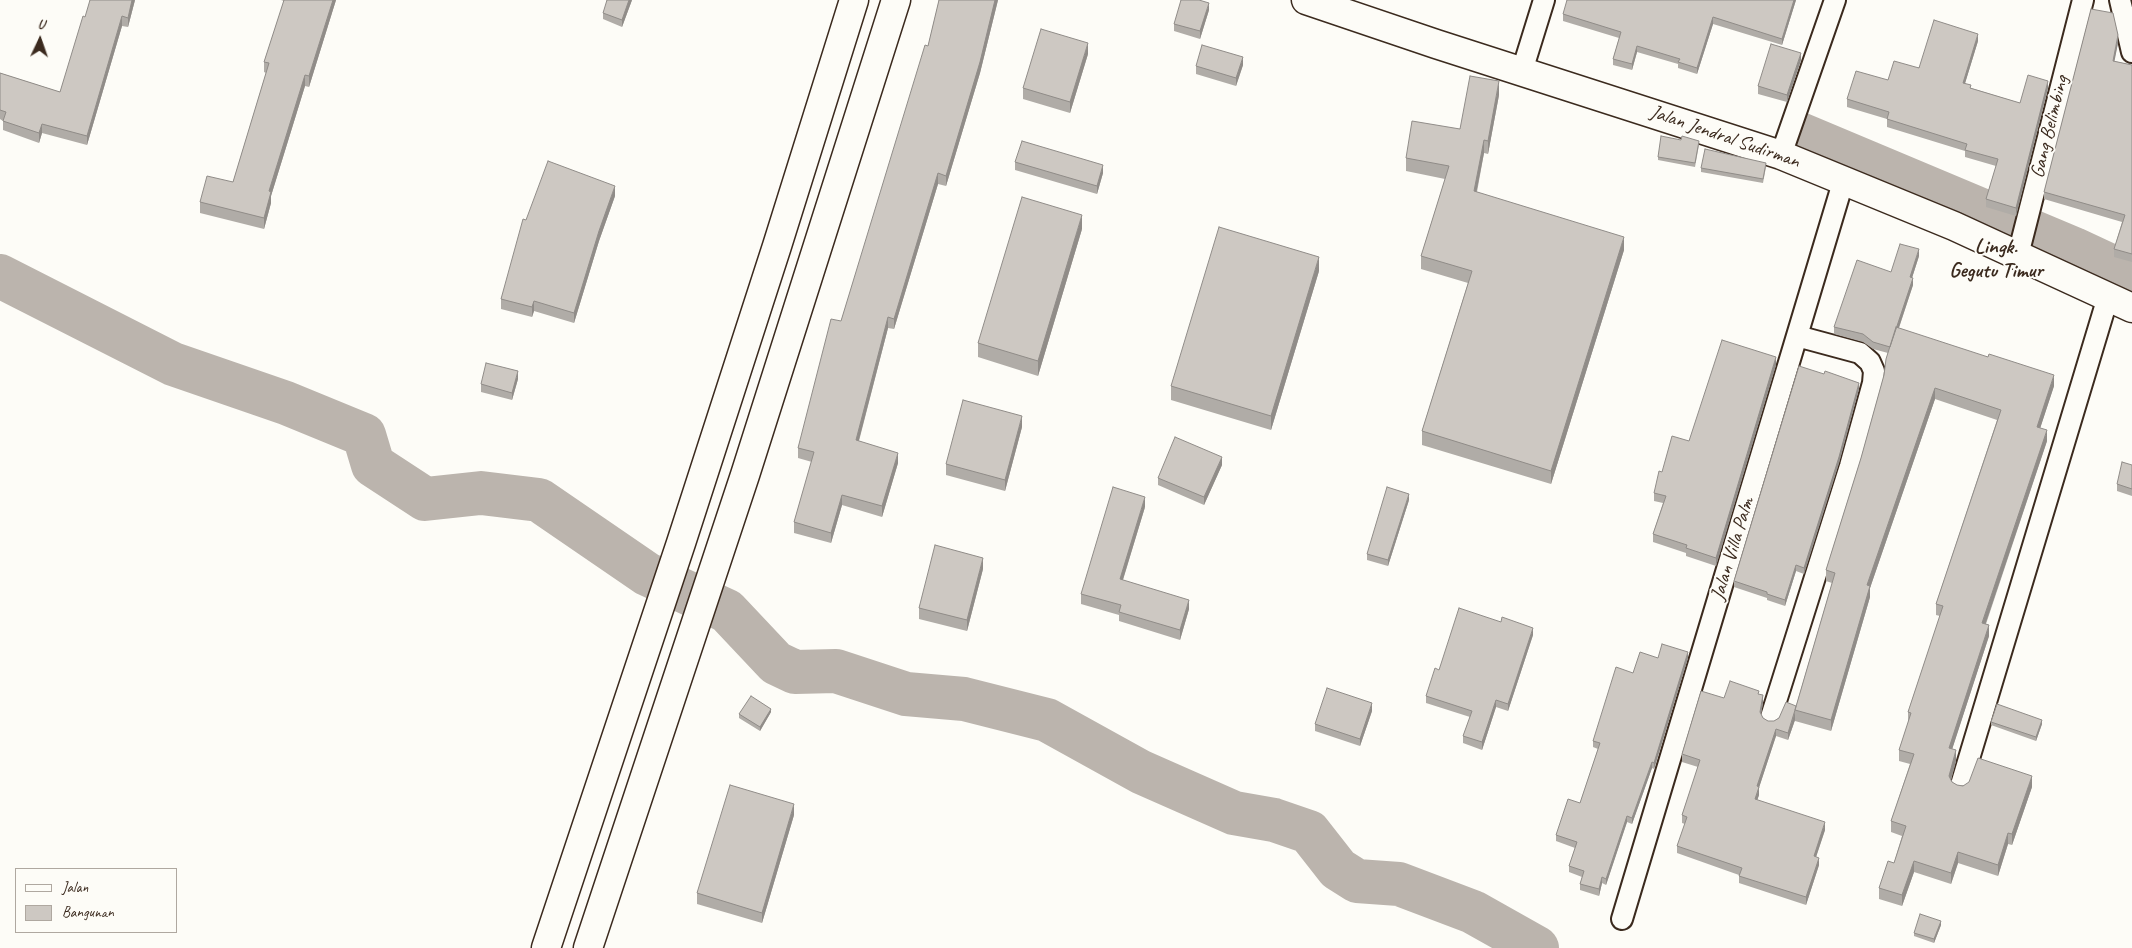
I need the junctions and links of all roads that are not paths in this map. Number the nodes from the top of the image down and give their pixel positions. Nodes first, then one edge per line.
1 (854, 0) edge
2 (896, 0) edge
3 (1306, 0) edge
4 (1544, 0) edge
5 (1835, 0) edge
6 (2083, 0) edge
7 (2120, 0) edge
8 (2132, 52) edge
9 (1522, 71) junction
10 (1781, 155) junction
11 (1844, 180) junction
12 (2018, 255) junction
13 (2120, 302) edge
14 (1797, 336) junction
15 (1771, 717) dead end
16 (1961, 785) edge
17 (1622, 919) dead end
18 (546, 948) edge
19 (588, 948) edge

1 - 18 main road
2 - 19 main road
3 - 9 main road, Jalan Jendral Sudirman
4 - 9 street
5 - 10 street
6 - 12 street, Gang Belimbing
7 - 8 street
9 - 10 main road, Jalan Jendral Sudirman
10 - 11 main road, Jalan Jendral Sudirman
11 - 12 main road, Jalan Jendral Sudirman
11 - 14 street, Jalan Villa Palm
12 - 13 main road, Jalan Jendral Sudirman
13 - 16 street
14 - 15 street
14 - 17 street, Jalan Villa Palm

